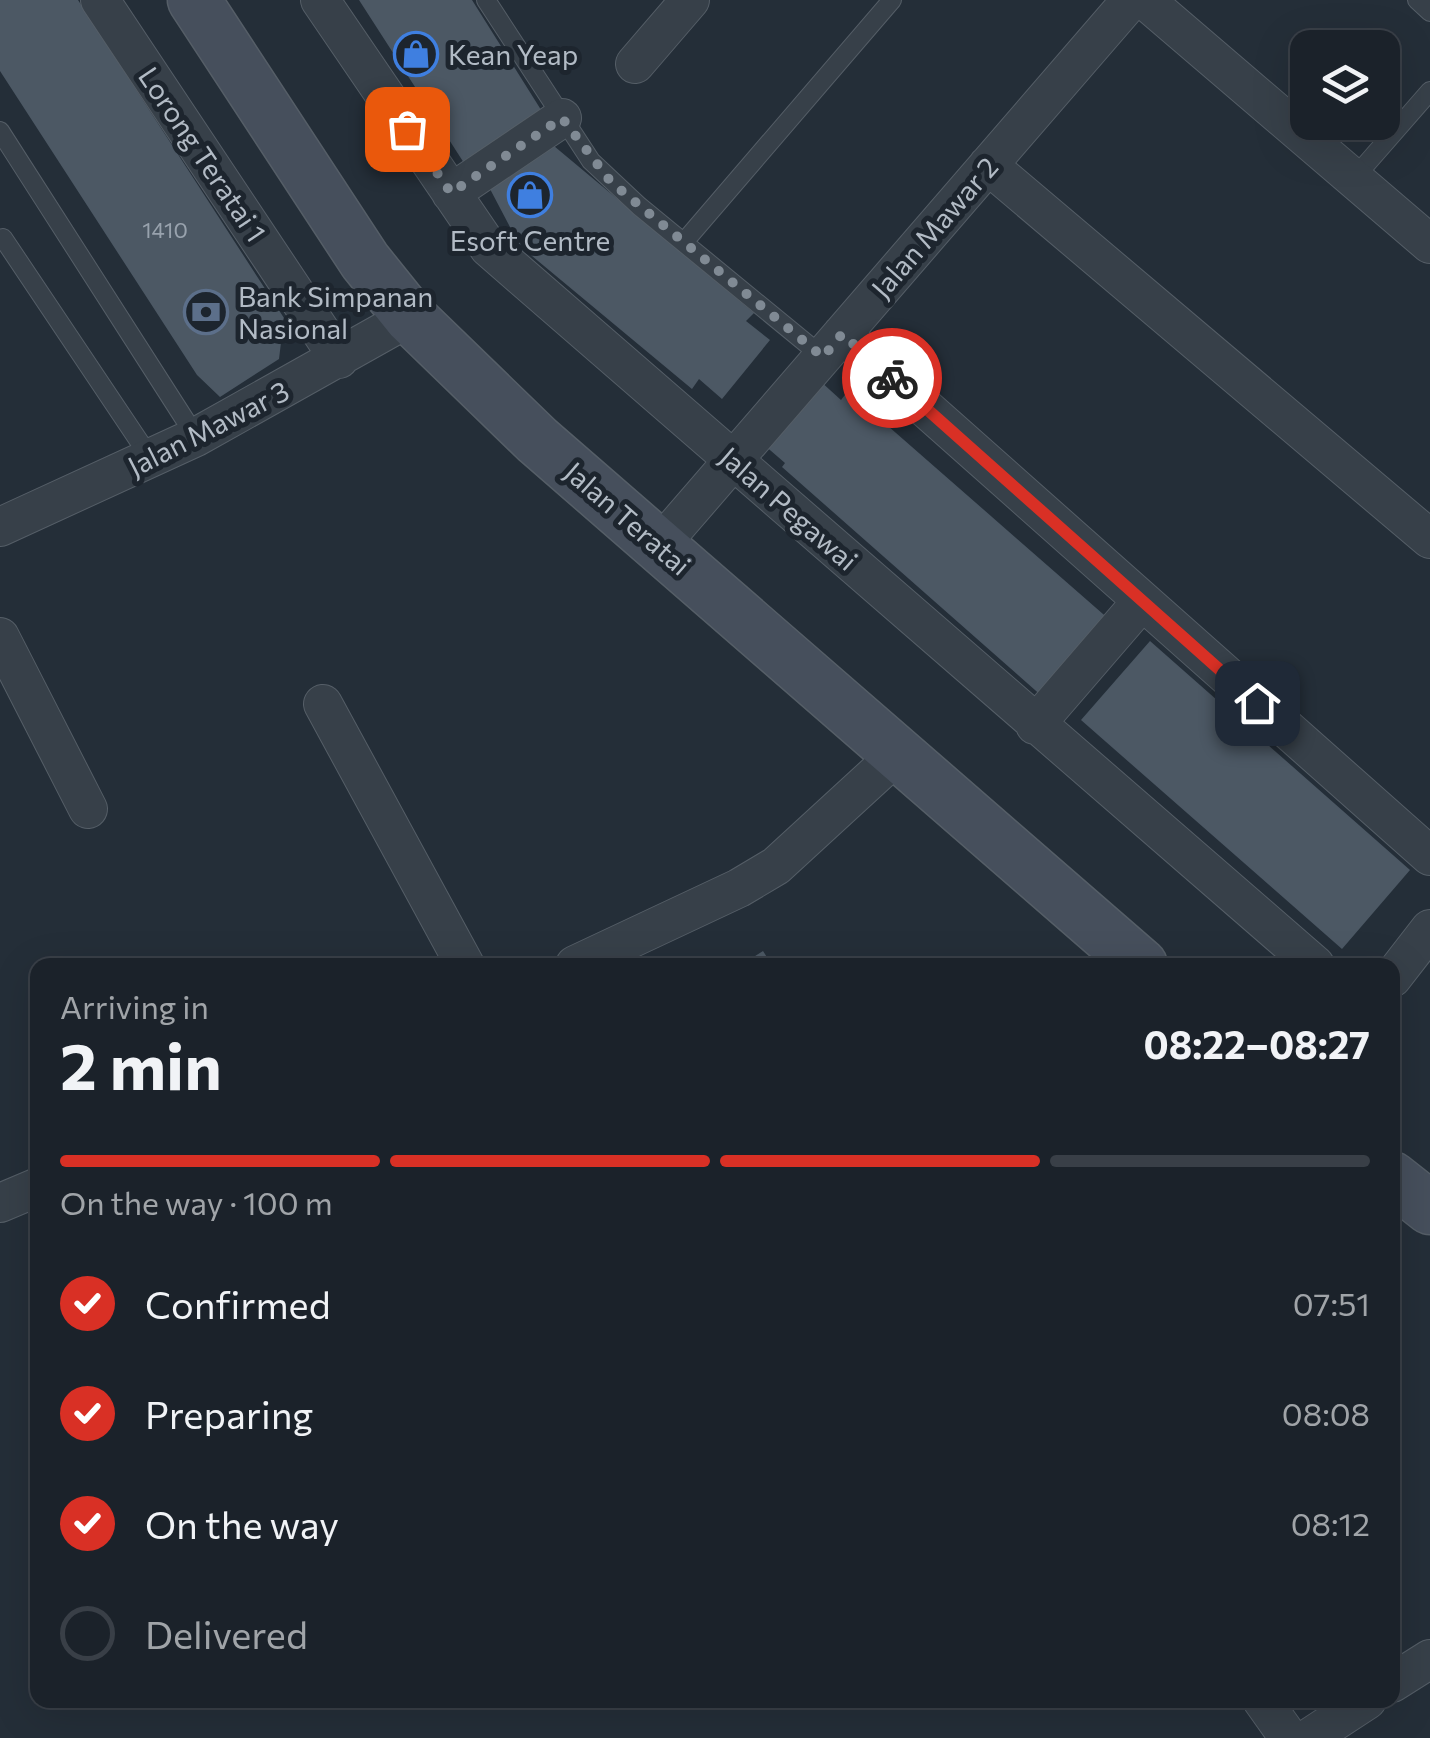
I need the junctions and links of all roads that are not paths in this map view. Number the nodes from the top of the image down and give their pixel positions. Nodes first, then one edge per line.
1 (100, 0) edge
2 (194, 0) edge
3 (320, 0) edge
4 (486, 0) edge
5 (690, 0) edge
6 (892, 0) edge
7 (1131, 0) edge
8 (1145, 0) edge
9 (1417, 0) edge
10 (1430, 12) edge
11 (635, 64) dead end
12 (1430, 92) edge
13 (562, 118) junction
14 (0, 131) edge
15 (988, 165) junction
16 (1354, 178) junction
17 (451, 193) junction
18 (4, 238) dead end
19 (684, 242) junction
20 (1430, 244) edge
21 (410, 316) junction
22 (832, 346) junction
23 (339, 358) junction
24 (196, 437) junction
25 (151, 459) junction
26 (734, 460) junction
27 (0, 526) edge
28 (1430, 539) edge
29 (660, 546) junction
30 (1142, 601) junction
31 (0, 637) edge
32 (323, 704) dead end
33 (1034, 725) junction
34 (898, 754) junction
35 (88, 809) dead end
36 (1430, 856) edge
37 (1430, 930) edge
38 (460, 958) edge
39 (592, 958) edge
40 (1134, 958) edge
41 (1307, 958) edge
42 (1400, 968) edge
43 (30, 1190) edge
44 (0, 1203) edge
45 (1430, 1659) edge
46 (1400, 1679) edge
47 (1267, 1708) edge
48 (1355, 1708) edge
49 (1288, 1738) edge
50 (1308, 1738) edge

1 - 23 street, Lorong Teratai 1
2 - 21 street, Jalan Teratai
3 - 17 street, Jalan Pegawai
4 - 13 lane
5 - 11 street
6 - 19 lane
7 - 15 street, Jalan Mawar 2
8 - 16 street
9 - 10 lane
12 - 16 lane
13 - 17 street
13 - 19 lane
14 - 24 lane
15 - 22 street, Jalan Mawar 2
15 - 28 street
16 - 20 street
17 - 26 street, Jalan Pegawai
18 - 25 lane
19 - 22 lane
21 - 23 street, Jalan Mawar 3
21 - 29 street, Jalan Teratai
22 - 26 street, Jalan Mawar 2
22 - 30 street
23 - 24 street, Jalan Mawar 3
24 - 25 street, Jalan Mawar 3
25 - 27 street, Jalan Mawar 3
26 - 29 street, Jalan Mawar 2
26 - 33 street, Jalan Pegawai
29 - 34 street, Jalan Teratai
30 - 33 street
30 - 36 street
31 - 35 street
32 - 38 street
33 - 41 street, Jalan Pegawai
34 - 39 street
34 - 40 street, Jalan Teratai
37 - 42 street
43 - 44 street
45 - 46 street
47 - 49 street
48 - 50 street

